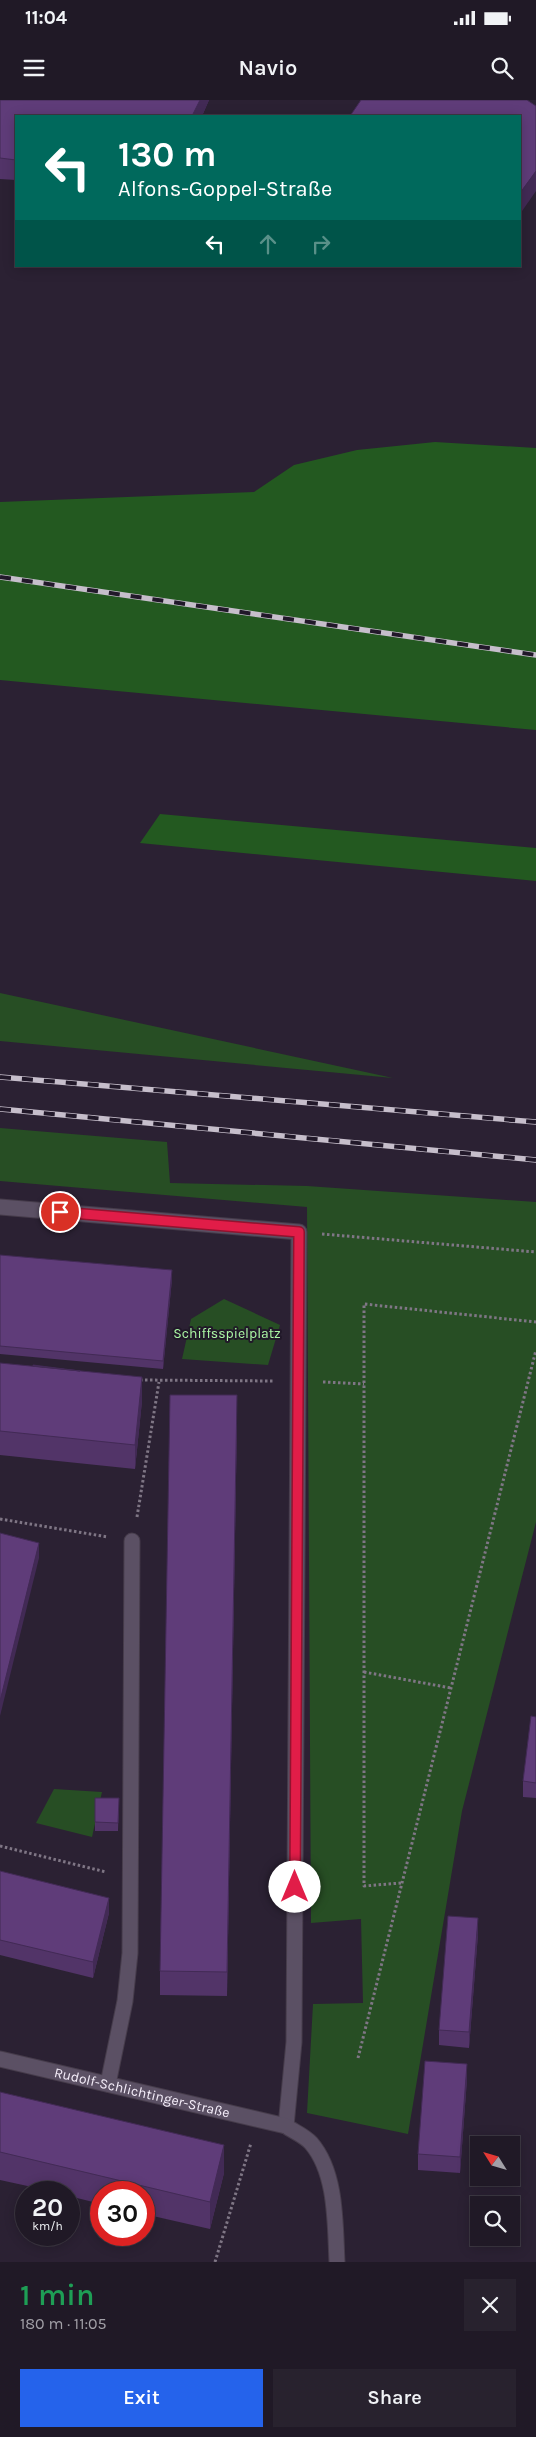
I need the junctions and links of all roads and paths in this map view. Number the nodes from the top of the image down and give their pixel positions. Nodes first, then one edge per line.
1 (0, 1207) edge
2 (299, 1232) junction
3 (536, 1252) edge
4 (536, 1322) edge
5 (536, 1350) edge
6 (139, 1380) edge
7 (298, 1381) junction
8 (159, 1382) junction
9 (323, 1382) dead end
10 (364, 1384) junction
11 (0, 1519) edge
12 (132, 1541) junction
13 (364, 1672) junction
14 (451, 1688) junction
15 (0, 1846) edge
16 (130, 1878) junction
17 (401, 1883) junction
18 (358, 2058) dead end
19 (0, 2059) edge
20 (108, 2084) junction
21 (258, 2119) junction
22 (286, 2126) junction
23 (215, 2262) edge
24 (337, 2262) edge

1 - 2 street
2 - 3 path
2 - 7 street
4 - 10 path
5 - 14 path
6 - 8 path
7 - 8 path
7 - 22 street
8 - 12 path
9 - 10 path
10 - 13 path
11 - 12 path
12 - 16 street
13 - 14 path
13 - 17 path
14 - 17 path
15 - 16 path
16 - 20 street
17 - 18 path
19 - 20 street, Rudolf-Schlichtinger-Straße
20 - 21 street, Rudolf-Schlichtinger-Straße
21 - 22 street, Rudolf-Schlichtinger-Straße
21 - 23 path
22 - 24 street

